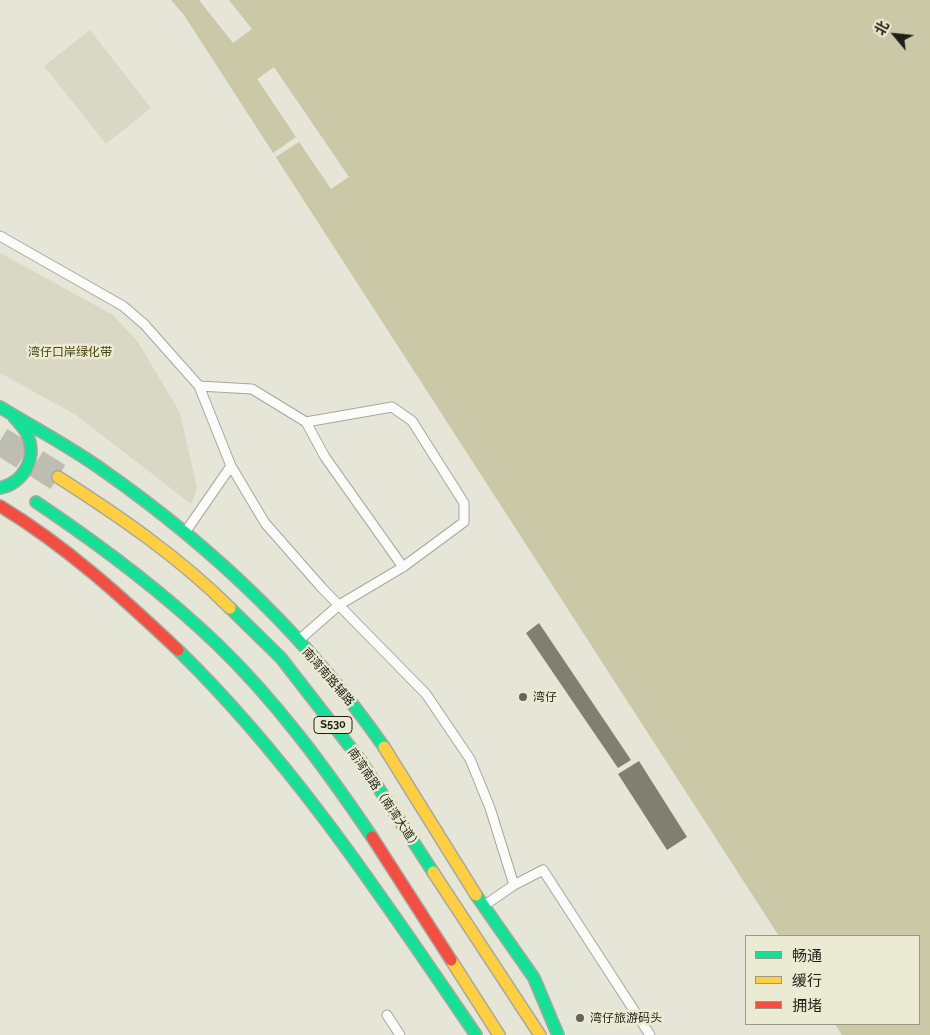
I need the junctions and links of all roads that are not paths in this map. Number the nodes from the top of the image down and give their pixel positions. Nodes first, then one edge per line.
1 (0, 236) edge
2 (199, 386) junction
3 (5, 410) edge
4 (306, 422) junction
5 (231, 466) junction
6 (58, 477) tunnel mouth
7 (0, 488) edge
8 (36, 502) dead end
9 (0, 506) edge
10 (184, 534) junction
11 (403, 567) junction
12 (339, 605) junction
13 (297, 642) junction
14 (514, 884) junction
15 (483, 906) junction
16 (387, 1015) dead end
17 (400, 1035) edge
18 (476, 1035) edge
19 (499, 1035) edge
20 (540, 1035) edge
21 (558, 1035) edge
22 (650, 1035) edge

1 - 2 lane
2 - 4 lane
2 - 5 lane
3 - 7 main road
3 - 10 main road, 南湾南路辅路
4 - 11 lane
4 - 11 lane
5 - 10 lane
5 - 12 lane
6 - 20 main road, 南湾南路（南湾大道） / S530
8 - 19 main road, S530
9 - 18 main road
10 - 13 main road, 南湾南路辅路
11 - 12 lane
12 - 13 lane
12 - 14 lane
13 - 15 main road, 南湾南路辅路
14 - 15 lane
14 - 22 lane
15 - 21 main road, 南湾南路辅路
16 - 17 lane

